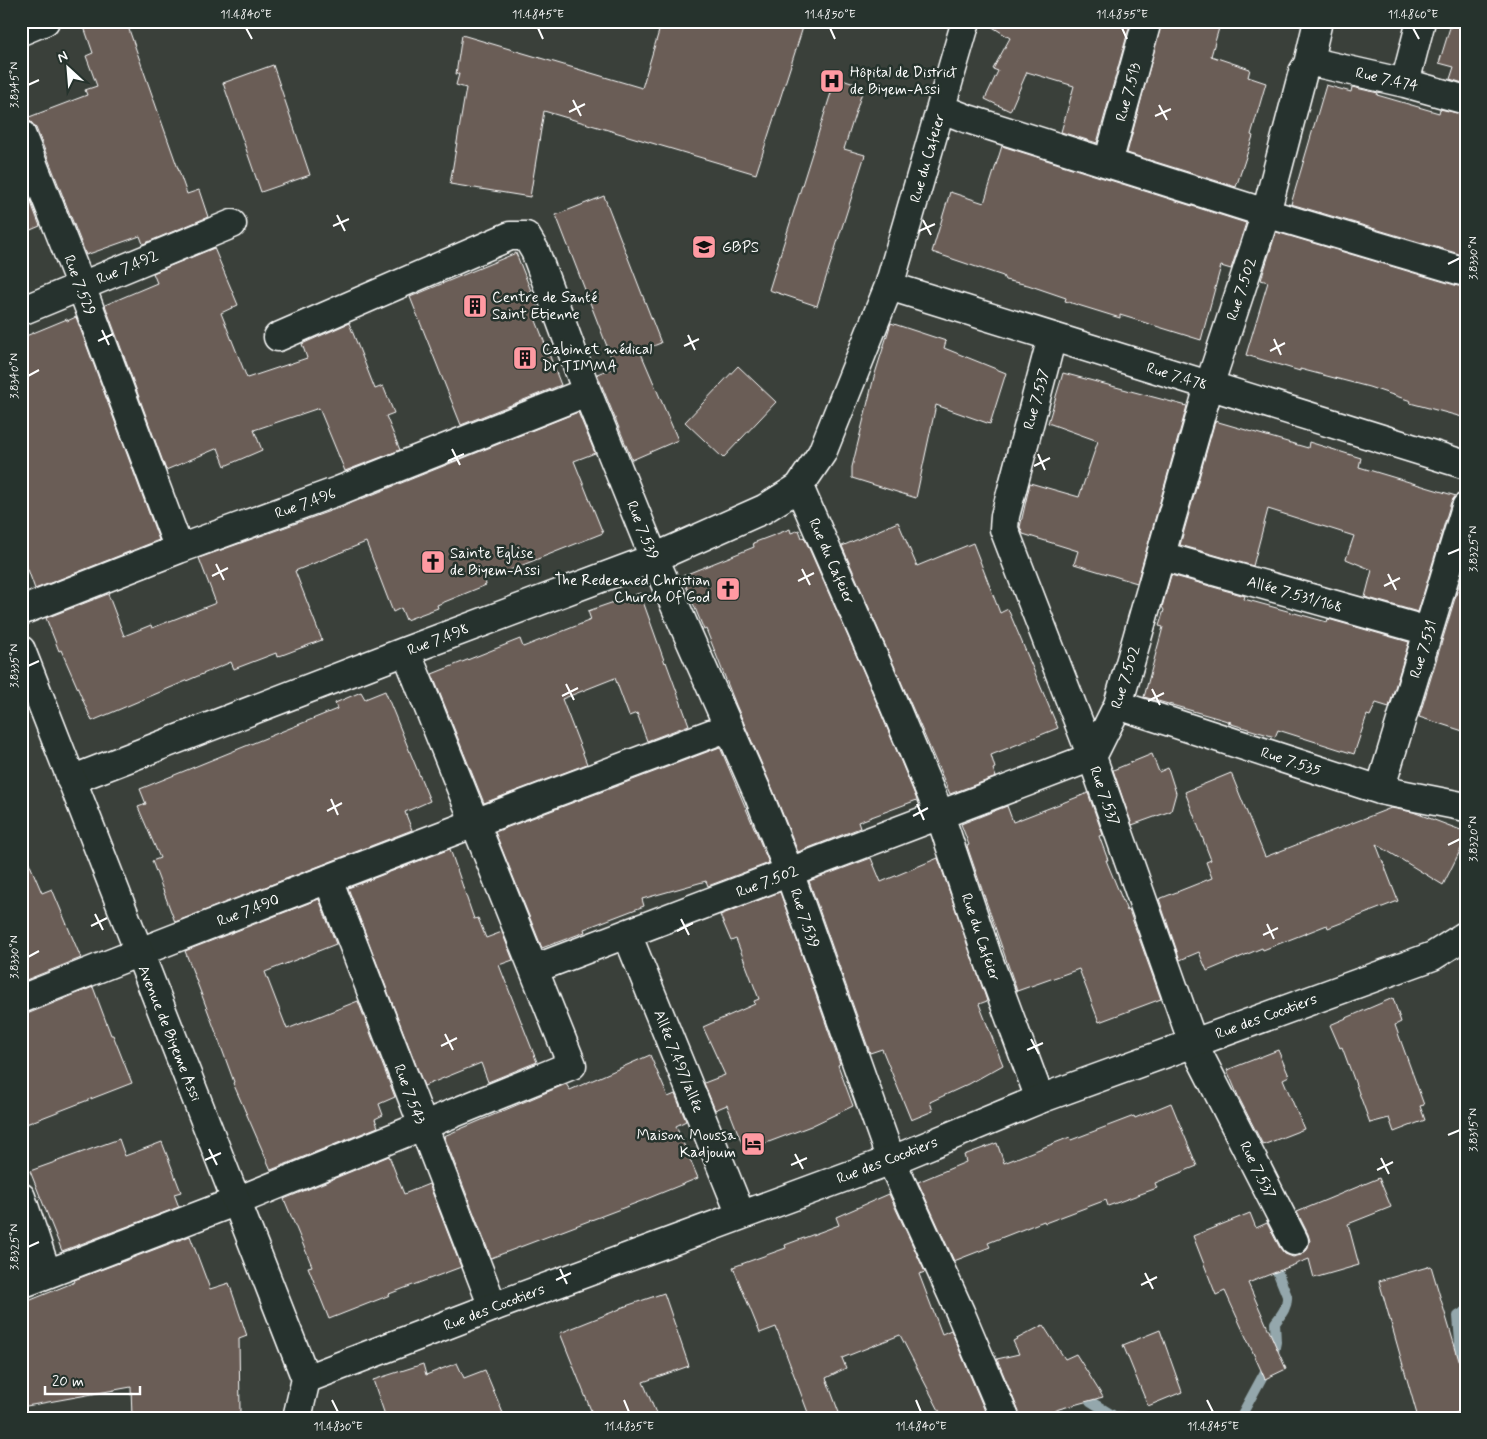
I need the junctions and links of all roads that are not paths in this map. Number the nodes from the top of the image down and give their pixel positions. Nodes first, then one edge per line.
1 (45, 21) edge
2 (966, 21) edge
3 (1147, 21) edge
4 (1318, 21) edge
5 (1421, 21) edge
6 (21, 31) edge
7 (1308, 64) junction
8 (1405, 83) junction
9 (1466, 100) edge
10 (942, 109) junction
11 (21, 134) edge
12 (1108, 163) junction
13 (1266, 213) junction
14 (232, 224) dead end
15 (1462, 271) dead end
16 (81, 286) junction
17 (890, 286) junction
18 (21, 311) edge
19 (278, 337) dead end
20 (1052, 337) junction
21 (1209, 386) junction
22 (587, 392) junction
23 (1466, 465) edge
24 (800, 487) junction
25 (1466, 507) edge
26 (179, 549) junction
27 (1161, 556) junction
28 (654, 558) junction
29 (21, 611) edge
30 (1428, 631) junction
31 (21, 650) edge
32 (406, 651) junction
33 (1118, 705) junction
34 (729, 727) junction
35 (1092, 757) junction
36 (71, 780) junction
37 (1380, 790) junction
38 (1466, 806) edge
39 (940, 815) junction
40 (475, 822) junction
41 (789, 872) junction
42 (328, 879) junction
43 (627, 934) junction
44 (1466, 934) edge
45 (138, 952) junction
46 (534, 969) junction
47 (21, 1000) edge
48 (1193, 1042) junction
49 (1040, 1099) junction
50 (422, 1125) junction
51 (891, 1160) junction
52 (21, 1197) edge
53 (237, 1201) junction
54 (741, 1215) junction
55 (1294, 1241) dead end
56 (47, 1274) junction
57 (21, 1284) edge
58 (493, 1307) junction
59 (306, 1380) junction
60 (297, 1418) edge
61 (1005, 1418) edge

1 - 6 street
2 - 10 street, Rue du Cafeier
3 - 12 street, Rue 7.513
4 - 7 street, Rue 7.502
5 - 8 street
7 - 8 street, Rue 7.474
7 - 13 street, Rue 7.502
8 - 9 street, Rue 7.474
10 - 12 street
10 - 17 street, Rue du Cafeier
11 - 16 street, Rue 7.529
12 - 13 street
13 - 15 street
13 - 21 street, Rue 7.502
14 - 16 street, Rue 7.492
16 - 18 street, Rue 7.492
16 - 26 street, Rue 7.529
17 - 20 street, Rue 7.478
17 - 24 street, Rue du Cafeier
19 - 22 street, Rue 7.539
20 - 21 street, Rue 7.478
20 - 35 street, Rue 7.537
21 - 23 street, Rue 7.478
21 - 27 street, Rue 7.502
22 - 26 street, Rue 7.496
22 - 28 street, Rue 7.539
24 - 28 street, Rue 7.498
24 - 39 street, Rue du Cafeier
25 - 30 street, Rue 7.531
26 - 29 street, Rue 7.496
27 - 30 street, Allée 7.531/168
27 - 33 street, Rue 7.502
28 - 32 street, Rue 7.498
28 - 34 street, Rue 7.539
30 - 37 street, Rue 7.531
31 - 36 street, Avenue de Biyeme Assi
32 - 36 street, Rue 7.498
32 - 40 street
33 - 35 street, Rue 7.502
33 - 37 street, Rue 7.535
34 - 40 street, Rue 7.490
34 - 41 street, Rue 7.539
35 - 39 street, Rue 7.502
35 - 48 street, Rue 7.537
36 - 45 street, Avenue de Biyeme Assi
37 - 38 street, Rue 7.535
39 - 41 street, Rue 7.502
39 - 49 street, Rue du Cafeier
40 - 42 street, Rue 7.490
40 - 46 street
41 - 43 street, Rue 7.502
41 - 51 street, Rue 7.539
42 - 45 street, Rue 7.490
42 - 50 street, Rue 7.543
43 - 46 street, Rue 7.502
43 - 54 street, Allée 7.497/allée
44 - 48 street, Rue des Cocotiers
45 - 47 street, Rue 7.490
45 - 53 street, Avenue de Biyeme Assi
46 - 50 street
48 - 49 street, Rue des Cocotiers
48 - 55 street, Rue 7.537
49 - 51 street, Rue des Cocotiers
50 - 53 street
50 - 58 street, Rue 7.543
51 - 54 street, Rue des Cocotiers
51 - 61 street, Rue 7.539
52 - 56 street
53 - 56 street
53 - 59 street, Avenue de Biyeme Assi
54 - 58 street, Rue des Cocotiers
56 - 57 street
58 - 59 street, Rue des Cocotiers
59 - 60 street

